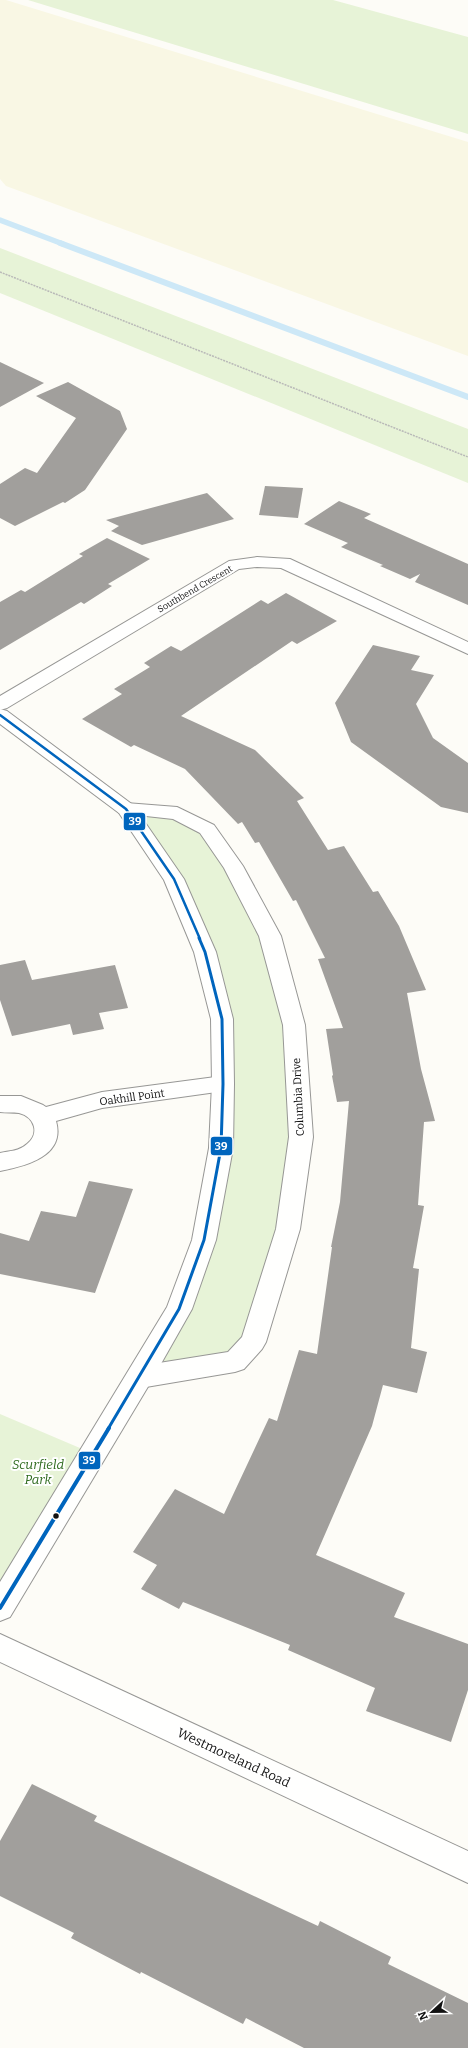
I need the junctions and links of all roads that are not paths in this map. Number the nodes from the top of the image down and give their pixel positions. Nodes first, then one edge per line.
1 (468, 649) edge
2 (0, 704) edge
3 (0, 715) edge
4 (126, 808) junction
5 (223, 1084) junction
6 (0, 1104) edge
7 (42, 1117) junction
8 (0, 1162) edge
9 (140, 1377) junction
10 (0, 1608) edge
11 (0, 1648) edge
12 (468, 1867) edge

1 - 2 street, Southbend Crescent
3 - 4 street
4 - 5 street
4 - 9 street, Columbia Drive
5 - 7 street, Oakhill Point
5 - 9 street
6 - 7 street
7 - 8 street
9 - 10 street
11 - 12 street, Westmoreland Road

